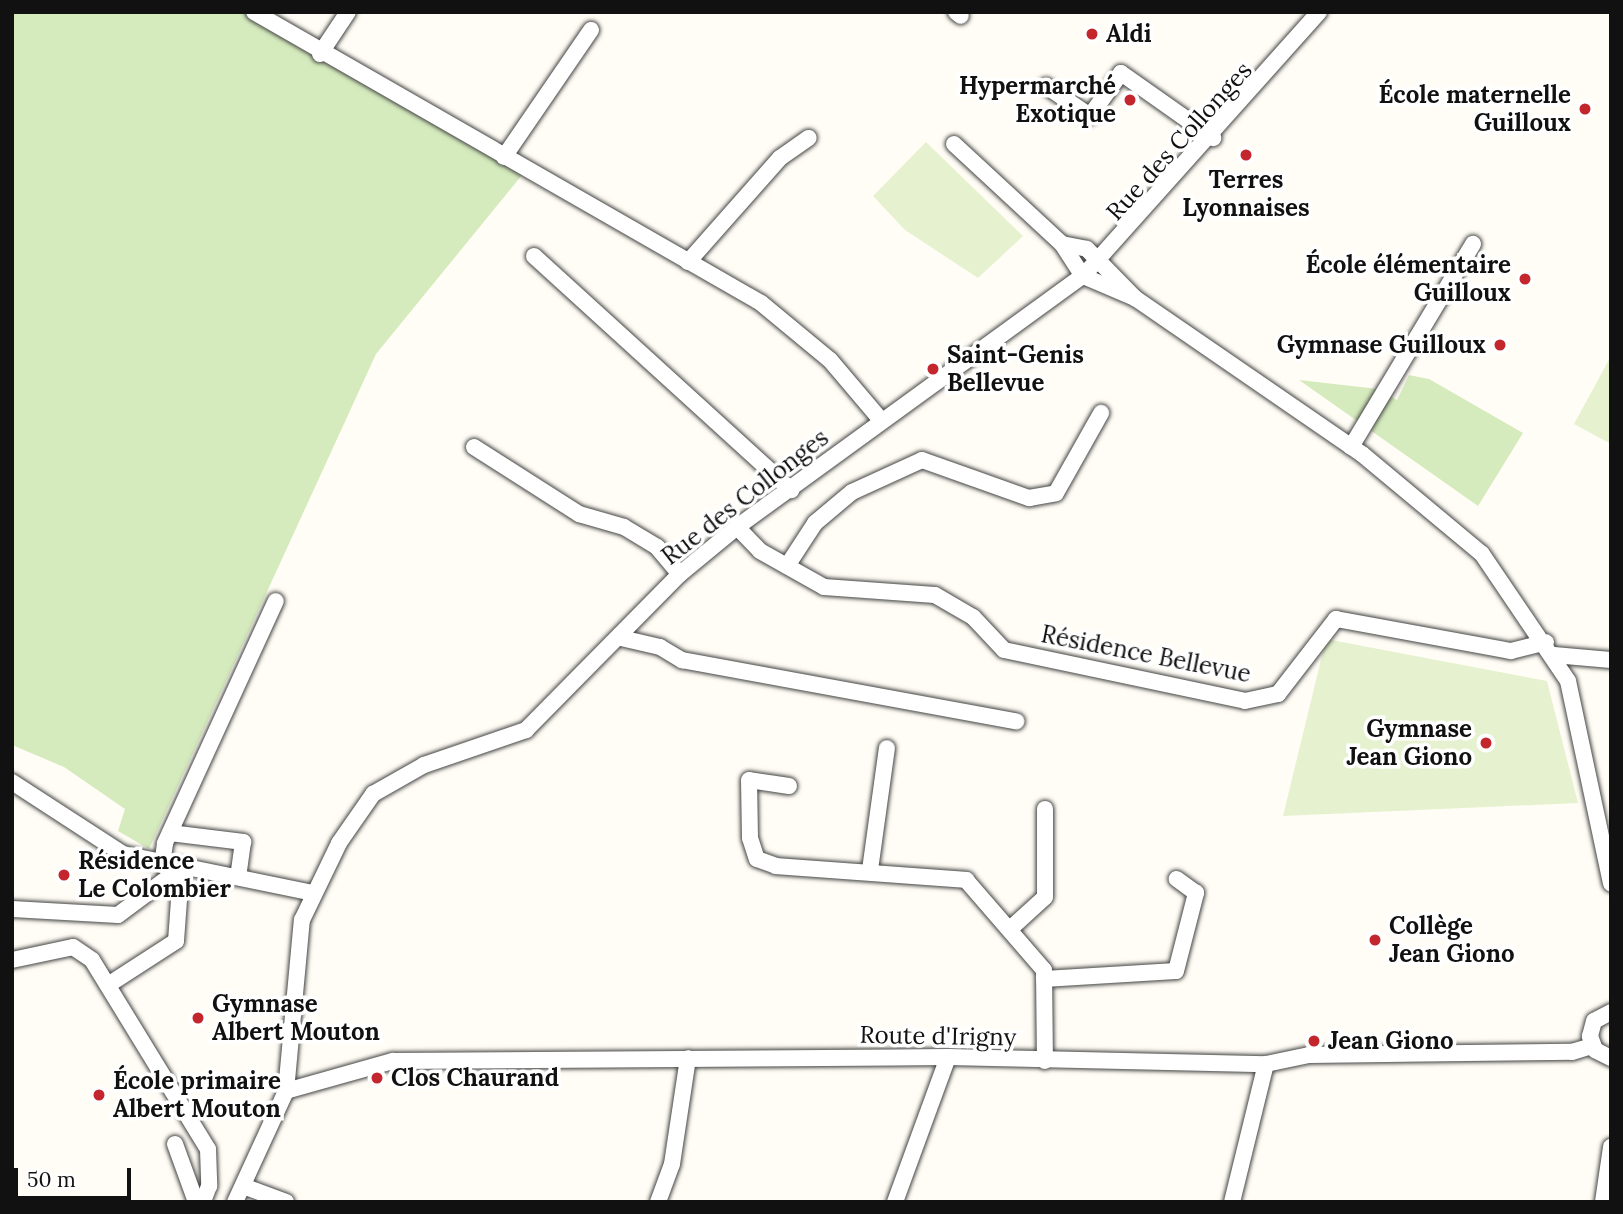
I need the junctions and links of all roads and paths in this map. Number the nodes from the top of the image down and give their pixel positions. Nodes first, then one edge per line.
1 (254, 12) edge
2 (348, 12) edge
3 (1320, 12) edge
4 (591, 30) dead end
5 (320, 54) junction
6 (1046, 86) dead end
7 (809, 138) dead end
8 (1213, 138) junction
9 (954, 144) dead end
10 (504, 157) junction
11 (1062, 244) junction
12 (1473, 244) dead end
13 (534, 257) dead end
14 (1100, 261) junction
15 (688, 262) junction
16 (1083, 276) junction
17 (1135, 298) junction
18 (1101, 413) dead end
19 (880, 419) junction
20 (474, 447) dead end
21 (1352, 447) junction
22 (791, 490) junction
23 (737, 527) junction
24 (787, 566) junction
25 (680, 574) junction
26 (276, 601) dead end
27 (621, 638) junction
28 (1550, 648) junction
29 (1611, 660) edge
30 (1016, 721) dead end
31 (887, 748) dead end
32 (12, 782) edge
33 (789, 786) dead end
34 (1045, 809) dead end
35 (170, 833) junction
36 (162, 865) junction
37 (870, 870) junction
38 (181, 871) junction
39 (239, 876) junction
40 (1177, 879) dead end
41 (1611, 883) edge
42 (313, 893) junction
43 (12, 909) edge
44 (1010, 929) junction
45 (12, 960) edge
46 (1044, 979) junction
47 (108, 985) junction
48 (1611, 1012) edge
49 (1592, 1046) junction
50 (948, 1057) junction
51 (688, 1058) junction
52 (1611, 1058) edge
53 (1045, 1061) junction
54 (1266, 1063) junction
55 (286, 1091) junction
56 (175, 1144) dead end
57 (1611, 1147) edge
58 (243, 1186) junction
59 (196, 1202) edge
60 (202, 1202) edge
61 (235, 1202) edge
62 (286, 1202) edge
63 (659, 1202) edge
64 (895, 1202) edge
65 (1232, 1202) edge
66 (1603, 1202) edge

1 - 5 street
2 - 5 street
3 - 8 street, Rue des Collonges
4 - 10 street
5 - 10 street
6 - 8 street
7 - 15 street
8 - 14 street, Rue des Collonges
9 - 11 street
10 - 15 street
11 - 14 street
11 - 16 street
12 - 21 street
13 - 22 street
14 - 16 street, Rue des Collonges
14 - 17 street
15 - 19 street
16 - 17 street
16 - 19 street, Rue des Collonges
17 - 21 street
18 - 24 street
19 - 22 street, Rue des Collonges
20 - 25 street
21 - 28 street
22 - 23 street, Rue des Collonges
23 - 24 street, Résidence Bellevue
23 - 25 street, Rue des Collonges
24 - 28 street, Résidence Bellevue
25 - 27 street, Rue des Collonges
26 - 35 street
27 - 30 street
27 - 42 street, Rue des Collonges
28 - 29 street, Résidence Bellevue
28 - 41 street
31 - 37 street
32 - 36 street
33 - 37 street
34 - 44 street
35 - 36 street
35 - 39 street
36 - 38 street
37 - 44 street
38 - 39 street
38 - 43 street
38 - 47 street
39 - 42 street
40 - 46 street
42 - 55 street, Rue des Collonges
44 - 46 street
45 - 47 street
46 - 53 street
47 - 60 street
48 - 49 street
49 - 52 street
49 - 54 street, Route d'Irigny
50 - 51 street, Route d'Irigny
50 - 53 street, Route d'Irigny
50 - 64 street
51 - 55 street, Route d'Irigny
51 - 63 street
53 - 54 street, Route d'Irigny
54 - 65 street
55 - 58 street, Rue des Collonges
56 - 59 street
57 - 66 street
58 - 61 street, Rue des Collonges
58 - 62 street

